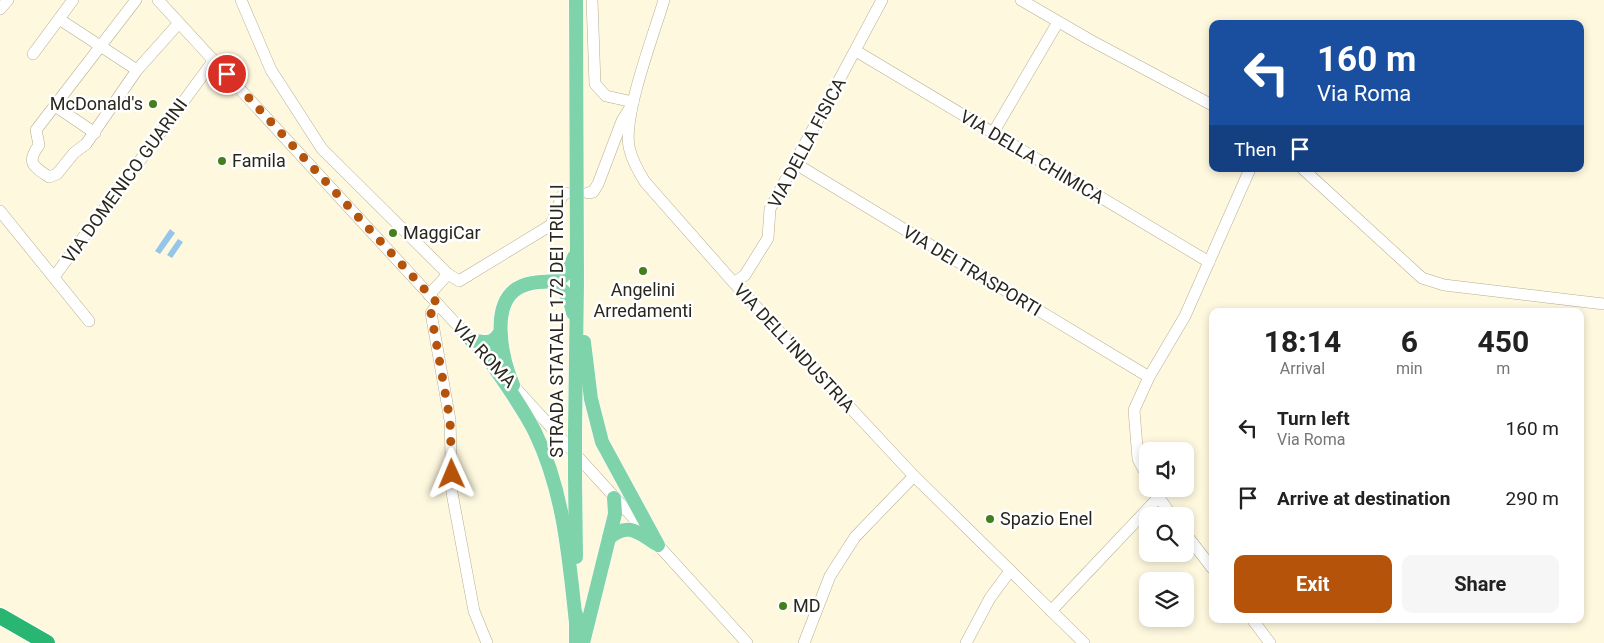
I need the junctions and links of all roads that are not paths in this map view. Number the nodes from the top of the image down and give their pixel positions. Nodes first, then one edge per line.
1 (8, 0) edge
2 (74, 0) edge
3 (136, 0) edge
4 (158, 0) edge
5 (241, 0) edge
6 (576, 0) edge
7 (592, 0) edge
8 (664, 0) edge
9 (882, 0) edge
10 (1022, 0) edge
11 (0, 9) edge
12 (59, 19) junction
13 (1058, 22) junction
14 (179, 23) junction
15 (100, 46) junction
16 (856, 51) junction
17 (33, 54) dead end
18 (214, 60) junction
19 (137, 70) junction
20 (633, 102) junction
21 (1209, 103) edge
22 (55, 106) junction
23 (96, 133) junction
24 (993, 133) junction
25 (614, 143) junction
26 (629, 146) junction
27 (796, 164) junction
28 (1249, 172) edge
29 (1306, 172) edge
30 (566, 193) dead end
31 (588, 193) dead end
32 (0, 211) edge
33 (577, 249) junction
34 (1209, 262) junction
35 (448, 274) junction
36 (54, 277) junction
37 (577, 282) junction
38 (552, 283) junction
39 (734, 283) junction
40 (434, 299) junction
41 (1604, 304) edge
42 (89, 321) dead end
43 (577, 330) junction
44 (498, 335) junction
45 (471, 340) junction
46 (488, 358) junction
47 (1149, 377) junction
48 (513, 385) junction
49 (1139, 460) edge
50 (914, 476) junction
51 (1151, 497) edge
52 (614, 498) junction
53 (609, 538) junction
54 (658, 545) junction
55 (1194, 545) edge
56 (1209, 564) edge
57 (1010, 571) junction
58 (1051, 611) junction
59 (0, 616) edge
60 (576, 623) junction
61 (1255, 623) edge
62 (0, 626) edge
63 (30, 643) edge
64 (47, 643) edge
65 (488, 643) edge
66 (576, 643) edge
67 (583, 643) edge
68 (747, 643) edge
69 (804, 643) edge
70 (966, 643) edge
71 (1084, 643) edge
72 (1270, 643) edge

1 - 11 street
2 - 12 street
3 - 15 street
4 - 14 street, VIA ROMA
5 - 35 street
6 - 33 main road, STRADA STATALE 172 DEI TRULLI
7 - 20 street
8 - 20 street, VIA DELL'INDUSTRIA
9 - 16 street, VIA DELLA FISICA
10 - 13 street
12 - 15 street
12 - 17 street
13 - 21 street
13 - 24 street
14 - 18 street, VIA ROMA
14 - 19 street
15 - 19 street
15 - 22 street
16 - 24 street, VIA DELLA CHIMICA
16 - 27 street, VIA DELLA FISICA
18 - 36 street, VIA DOMENICO GUARINI
18 - 40 street, VIA ROMA
19 - 23 street
20 - 25 street
20 - 26 street, VIA DELL'INDUSTRIA
22 - 23 street
22 - 23 street
24 - 34 street, VIA DELLA CHIMICA
25 - 26 street
25 - 31 street
26 - 39 street, VIA DELL'INDUSTRIA
27 - 39 street, VIA DELLA FISICA
27 - 47 street, VIA DEI TRASPORTI
28 - 34 street
29 - 41 street
30 - 35 street
32 - 36 street
33 - 37 main road, STRADA STATALE 172 DEI TRULLI
33 - 38 main road
34 - 47 street
35 - 40 street
36 - 42 street
37 - 43 main road, STRADA STATALE 172 DEI TRULLI
37 - 54 main road
38 - 43 main road
38 - 44 main road
39 - 50 street, VIA DELL'INDUSTRIA
40 - 45 street, VIA ROMA
40 - 65 street
43 - 60 main road, STRADA STATALE 172 DEI TRULLI, bridge
44 - 45 main road
44 - 46 main road
44 - 48 main road
45 - 46 street, VIA ROMA
46 - 48 street, VIA ROMA
46 - 60 main road
47 - 49 street
48 - 52 street, VIA ROMA
50 - 57 street, VIA DELL'INDUSTRIA
50 - 69 street
51 - 58 street
52 - 53 main road
52 - 54 street, VIA ROMA
53 - 54 main road
53 - 67 main road
54 - 68 street, VIA ROMA
55 - 56 street
57 - 58 street, VIA DELL'INDUSTRIA
57 - 70 street
58 - 71 street, VIA DELL'INDUSTRIA
59 - 64 highway
60 - 66 main road, STRADA STATALE 172 DEI TRULLI
61 - 72 street
62 - 63 highway

